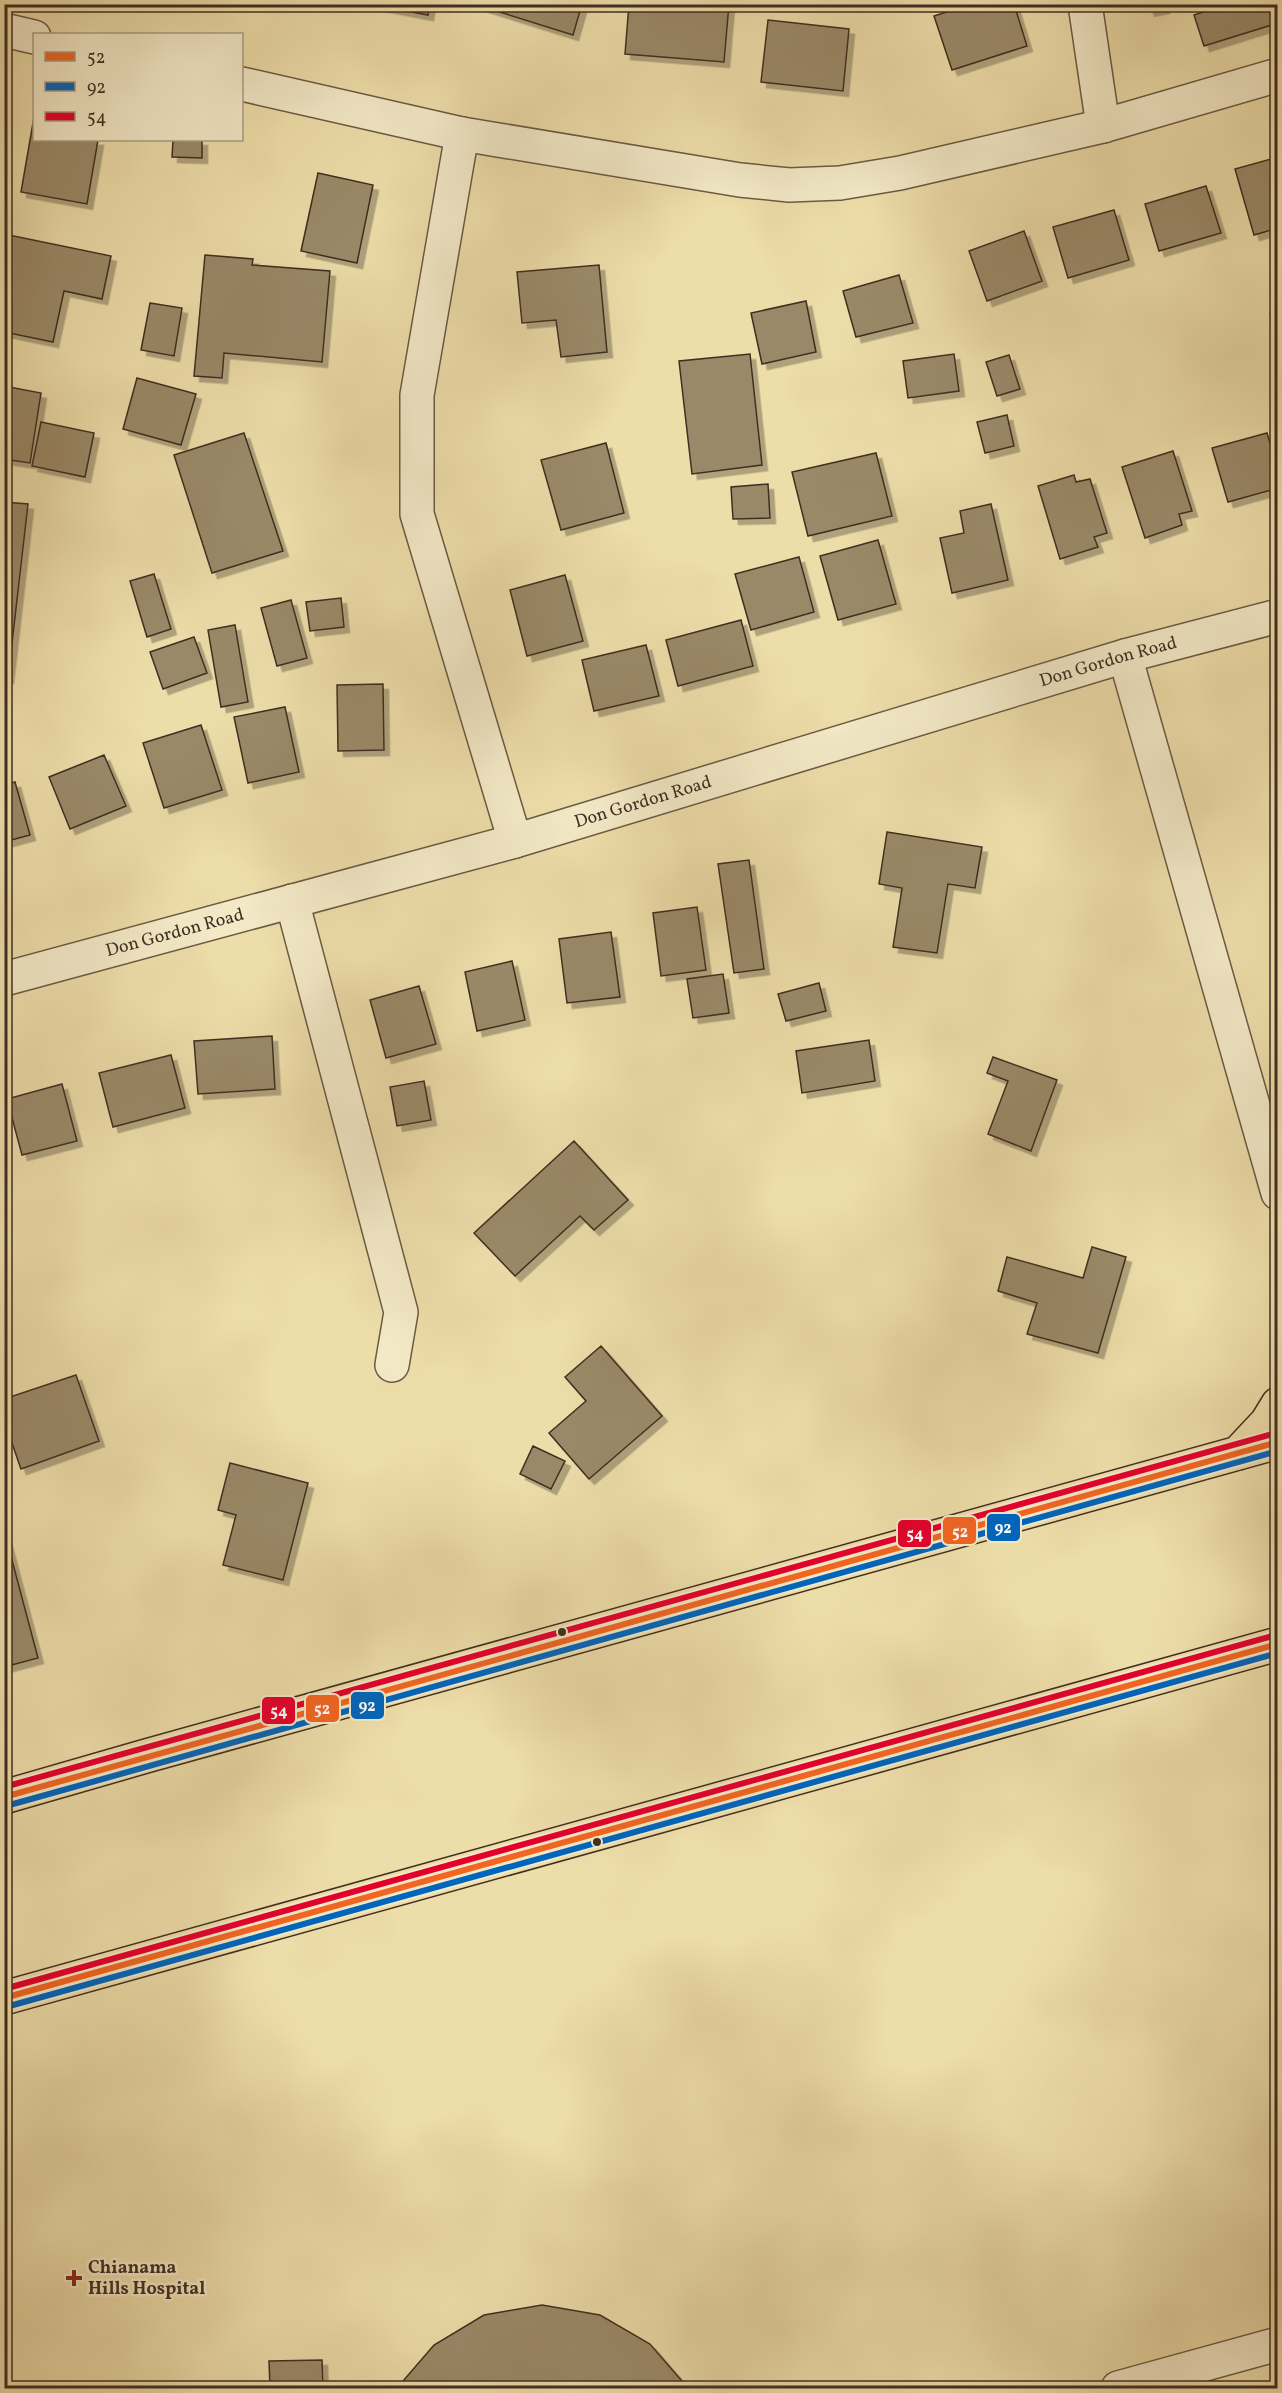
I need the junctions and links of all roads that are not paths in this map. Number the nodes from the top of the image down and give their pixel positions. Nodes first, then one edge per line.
1 (1085, 4) edge
2 (4, 30) edge
3 (33, 37) edge
4 (1278, 75) edge
5 (243, 84) edge
6 (1102, 126) junction
7 (462, 134) junction
8 (1278, 616) edge
9 (1125, 656) junction
10 (515, 841) junction
11 (292, 901) junction
12 (4, 979) edge
13 (1278, 1193) edge
14 (392, 1365) dead end
15 (1278, 1404) edge
16 (1278, 1442) edge
17 (1238, 1453) junction
18 (1278, 1644) edge
19 (4, 1797) edge
20 (4, 1998) edge
21 (1278, 2344) edge
22 (1118, 2388) edge

1 - 6 street
2 - 3 street
4 - 6 street
5 - 7 street
6 - 7 street
7 - 10 street
8 - 9 street, Don Gordon Road
9 - 10 street, Don Gordon Road
9 - 13 street
10 - 11 street, Don Gordon Road
11 - 12 street, Don Gordon Road
11 - 14 street
15 - 17 main road
16 - 17 main road
17 - 19 main road
18 - 20 main road
21 - 22 street

